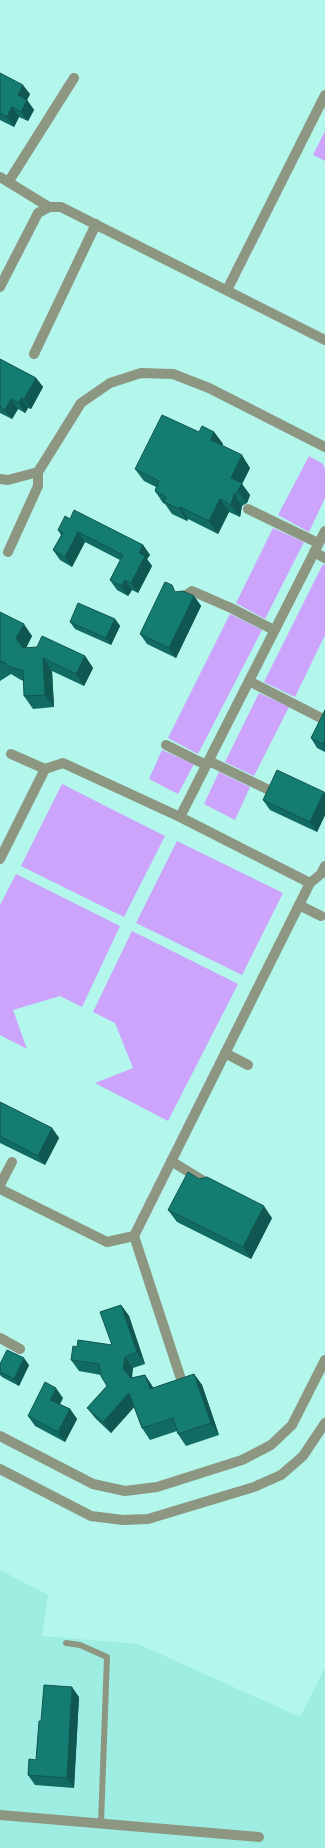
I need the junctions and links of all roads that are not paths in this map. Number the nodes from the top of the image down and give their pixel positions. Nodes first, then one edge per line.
1 (74, 78) dead end
2 (325, 95) edge
3 (4, 179) edge
4 (49, 207) junction
5 (96, 224) junction
6 (0, 287) edge
7 (227, 290) junction
8 (325, 340) edge
9 (34, 354) dead end
10 (325, 447) edge
11 (38, 472) junction
12 (0, 479) edge
13 (248, 509) dead end
14 (325, 531) edge
15 (316, 548) junction
16 (8, 552) dead end
17 (325, 558) edge
18 (185, 596) edge
19 (274, 630) junction
20 (249, 681) junction
21 (321, 718) edge
22 (166, 745) dead end
23 (11, 754) dead end
24 (207, 763) junction
25 (45, 769) junction
26 (269, 790) edge
27 (180, 817) junction
28 (0, 859) edge
29 (325, 866) edge
30 (310, 883) junction
31 (299, 905) junction
32 (321, 916) dead end
33 (225, 1053) junction
34 (248, 1065) dead end
35 (12, 1162) dead end
36 (171, 1162) junction
37 (0, 1185) edge
38 (211, 1185) edge
39 (0, 1189) edge
40 (134, 1236) junction
41 (0, 1338) edge
42 (20, 1349) dead end
43 (325, 1360) edge
44 (180, 1376) dead end
45 (325, 1424) edge
46 (0, 1436) edge
47 (0, 1469) edge
48 (66, 1643) dead end
49 (0, 1815) edge
50 (101, 1824) junction
51 (259, 1837) dead end

1 - 3 street
2 - 7 street
3 - 4 street
4 - 5 street
4 - 6 street
5 - 7 street
5 - 9 street
7 - 8 street
10 - 11 street
11 - 12 street
11 - 16 street
13 - 15 street
14 - 15 street
15 - 17 street
15 - 19 street
18 - 19 street
19 - 20 street
20 - 21 street
20 - 24 street
22 - 24 street
23 - 25 street
24 - 26 street
24 - 27 street
25 - 27 street
25 - 28 street
27 - 30 street
29 - 30 street
30 - 31 street
31 - 32 street
31 - 33 street
33 - 34 street
33 - 36 street
35 - 37 street
36 - 38 street
36 - 40 street
39 - 40 street
40 - 44 street
41 - 42 street
43 - 46 street
45 - 47 street
48 - 50 lane
49 - 50 street
50 - 51 street

